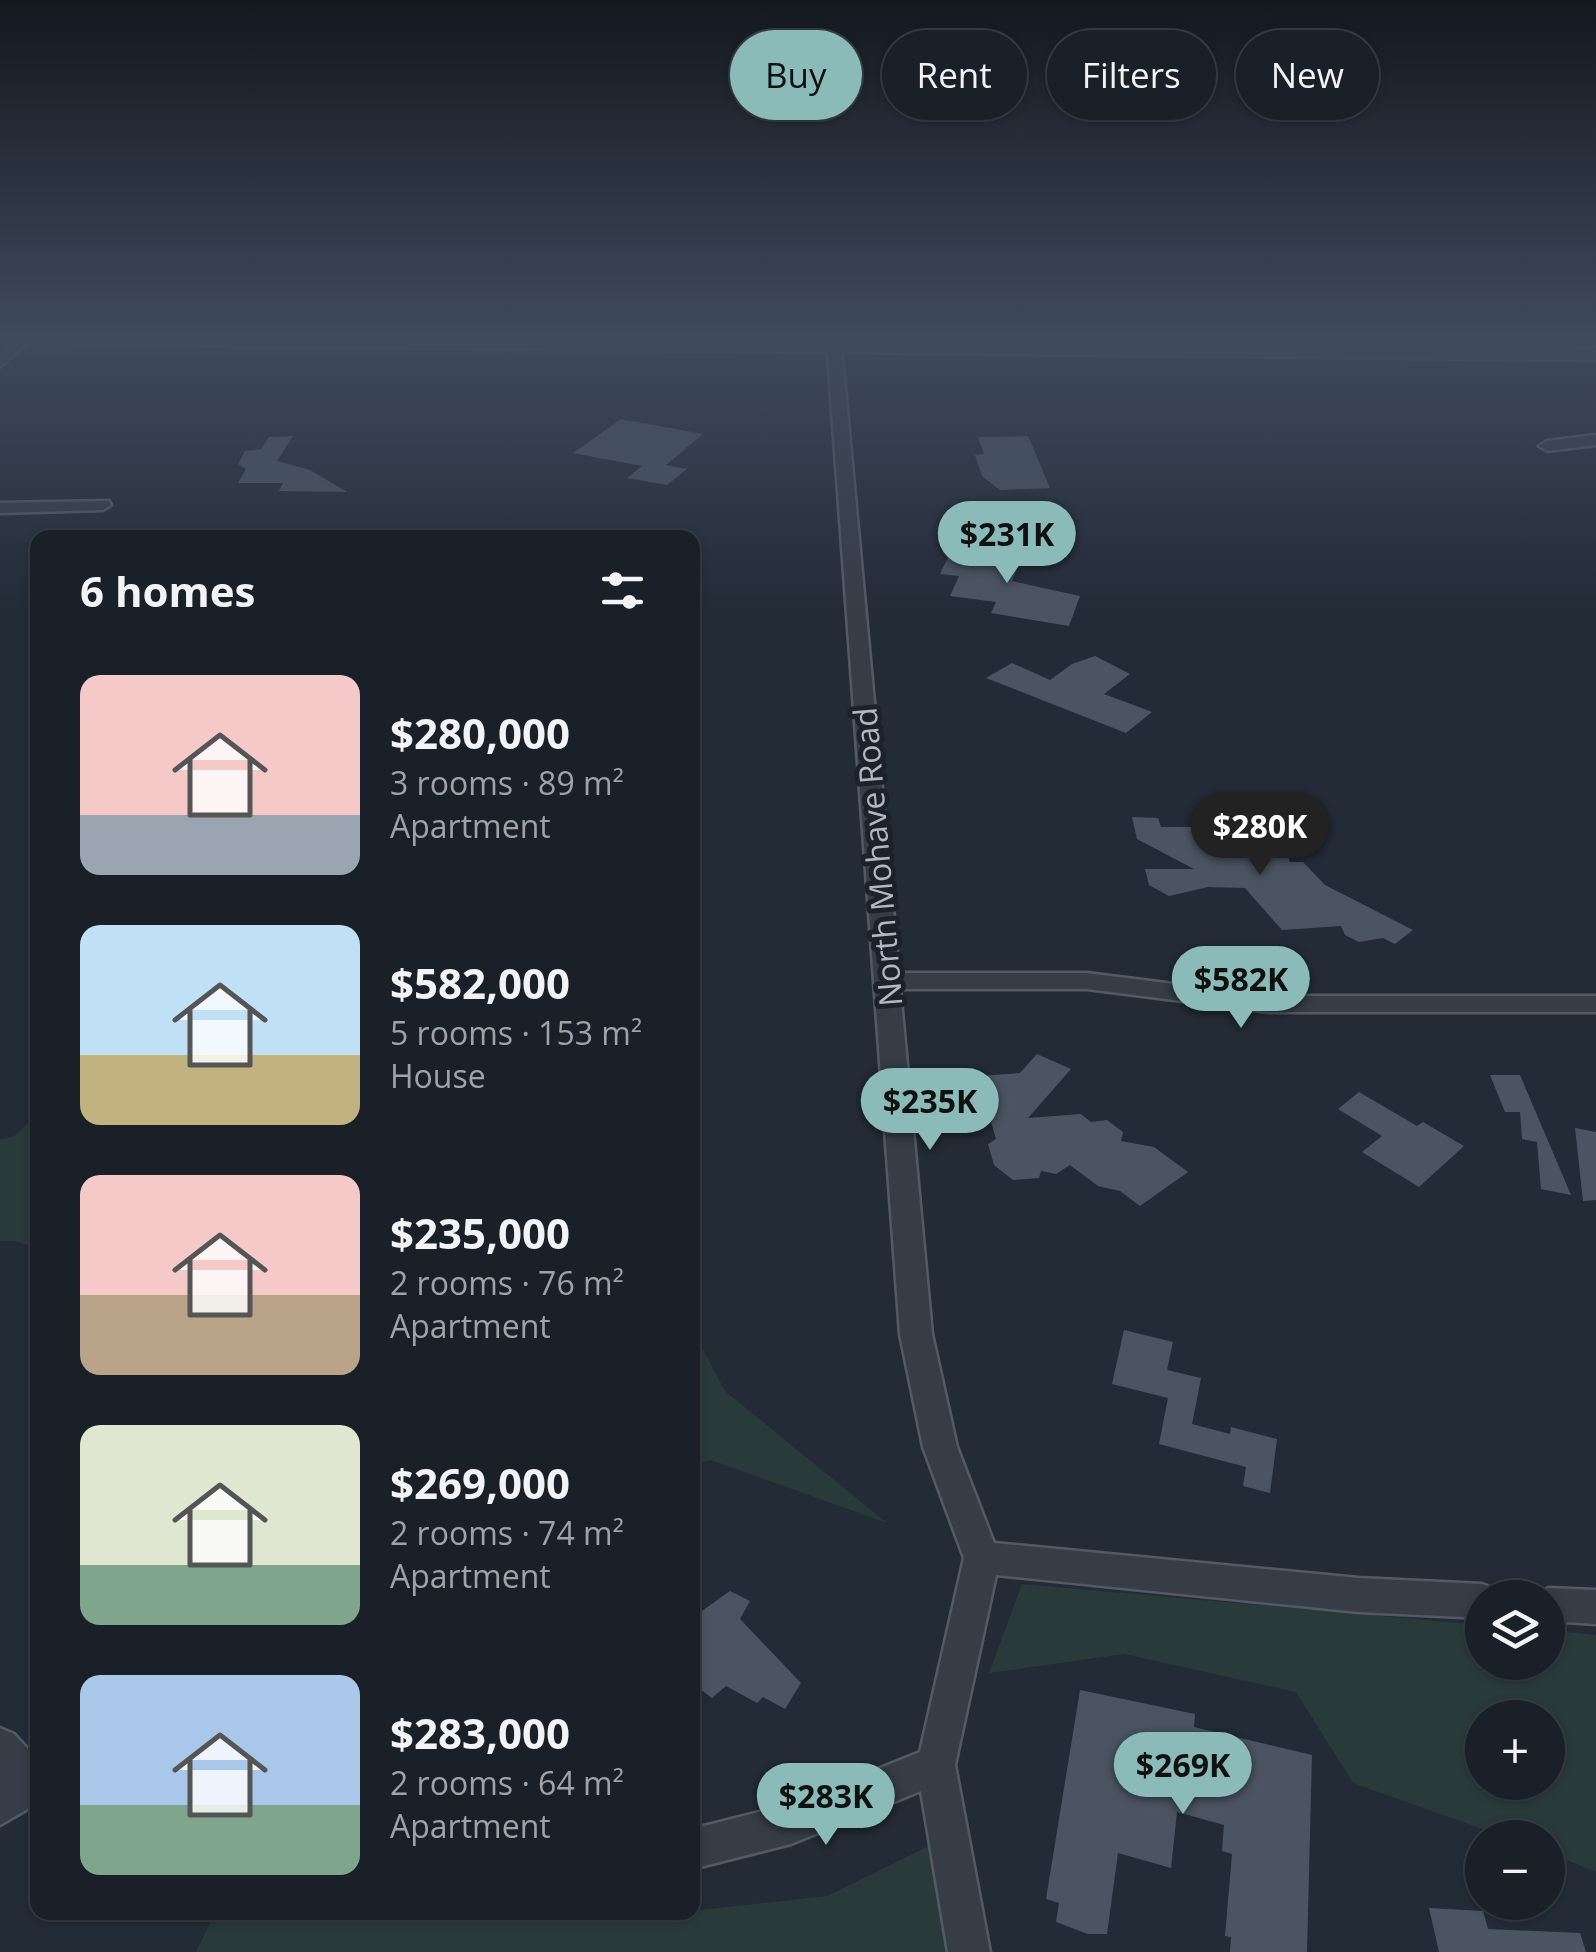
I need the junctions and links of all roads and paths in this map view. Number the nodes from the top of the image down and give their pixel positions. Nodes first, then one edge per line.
1 (851, 429) edge
2 (1596, 440) edge
3 (1547, 446) dead end
4 (103, 505) dead end
5 (0, 508) edge
6 (889, 981) junction
7 (1596, 1004) edge
8 (982, 1558) junction
9 (1465, 1600) edge
10 (1565, 1606) edge
11 (1596, 1608) edge
12 (0, 1746) edge
13 (936, 1765) junction
14 (22, 1789) edge
15 (700, 1847) edge
16 (969, 1952) edge

1 - 6 street, North Mohave Road
2 - 3 street
4 - 5 street
6 - 7 street
6 - 8 street, North Mohave Road
8 - 9 street
8 - 13 street
10 - 11 street
12 - 14 street
13 - 15 street
13 - 16 street

